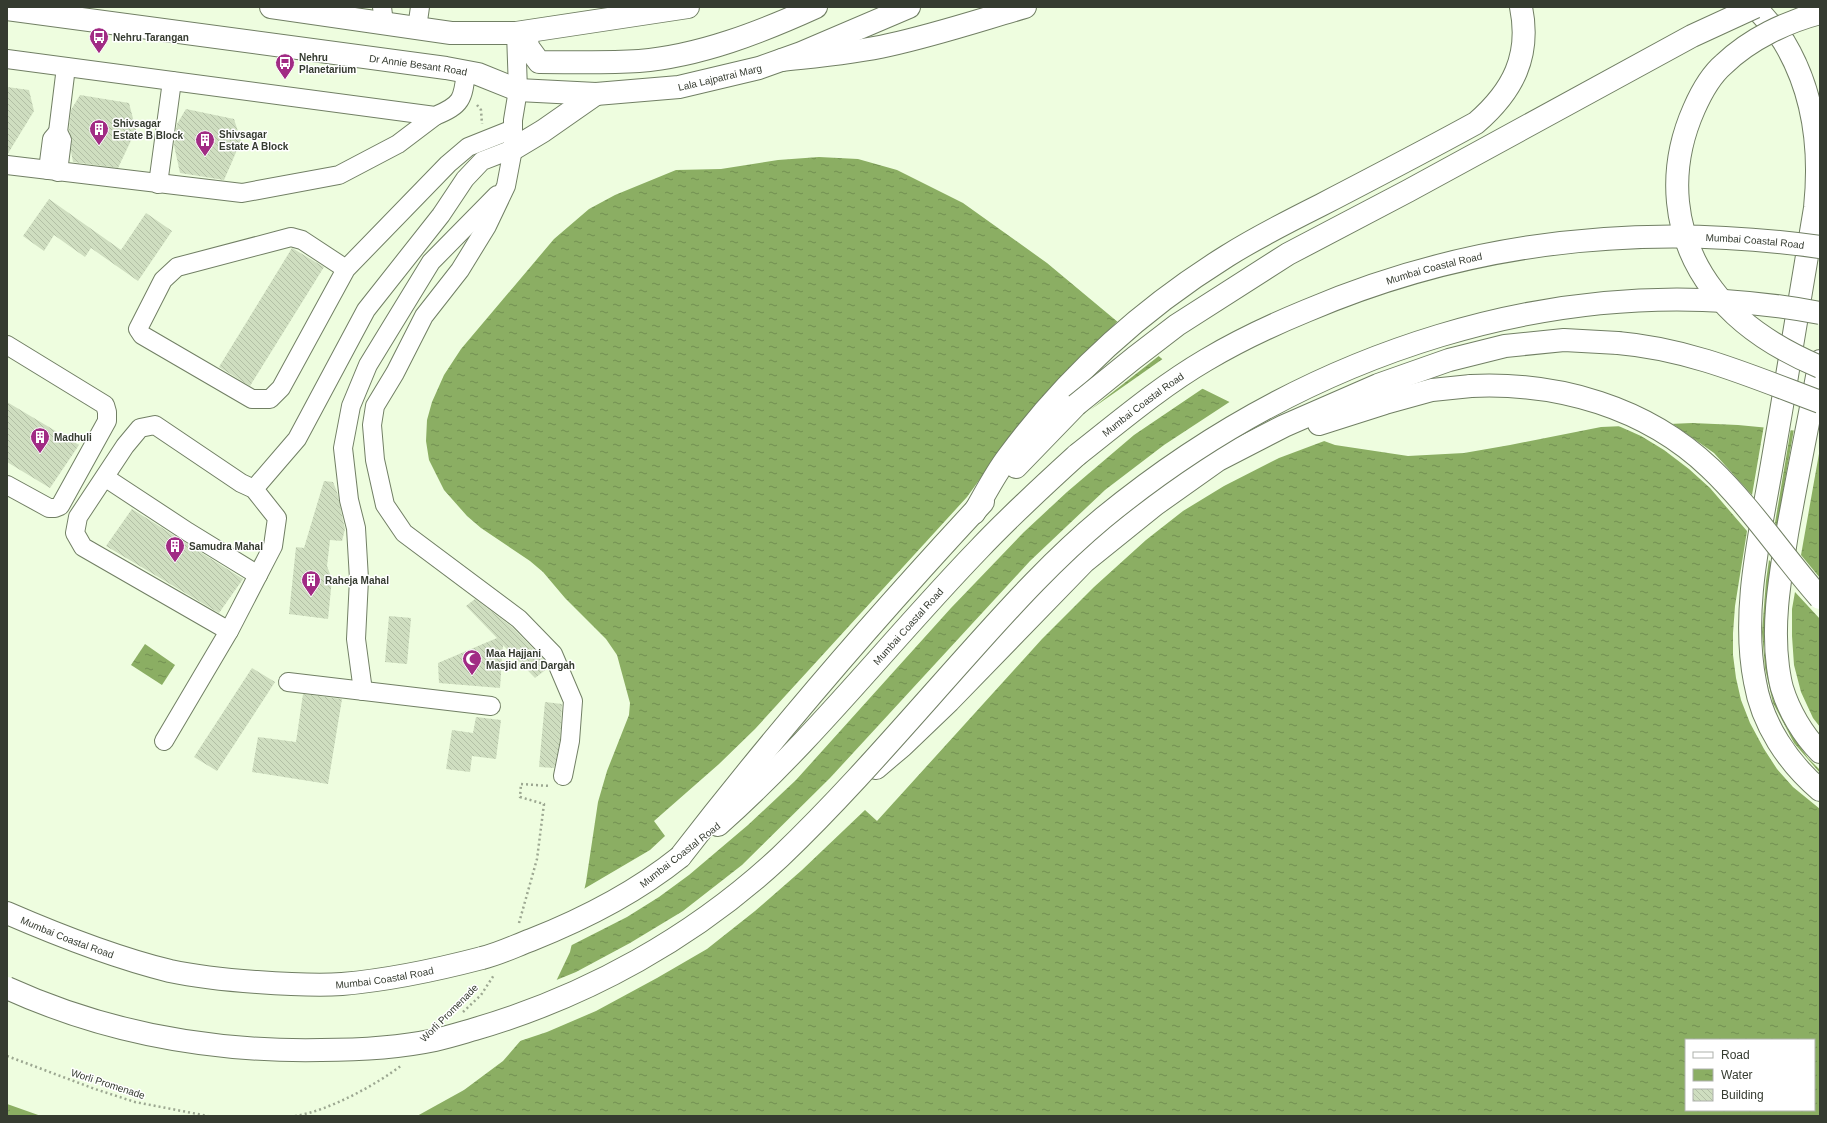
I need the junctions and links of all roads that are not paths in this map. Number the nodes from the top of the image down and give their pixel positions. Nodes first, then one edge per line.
1 (271, 7) edge
2 (688, 7) edge
3 (816, 7) edge
4 (909, 7) edge
5 (1025, 7) edge
6 (1521, 7) edge
7 (1755, 7) edge
8 (7, 9) edge
9 (310, 10) edge
10 (630, 12) edge
11 (1820, 13) edge
12 (383, 15) edge
13 (595, 15) edge
14 (418, 17) edge
15 (521, 33) junction
16 (7, 59) edge
17 (782, 60) junction
18 (66, 67) junction
19 (466, 72) junction
20 (172, 81) junction
21 (518, 90) junction
22 (596, 94) junction
23 (434, 116) junction
24 (513, 139) junction
25 (7, 165) edge
26 (53, 171) junction
27 (158, 184) junction
28 (506, 186) junction
29 (1820, 247) edge
30 (346, 269) junction
31 (1820, 313) edge
32 (7, 345) edge
33 (1820, 362) edge
34 (1820, 367) edge
35 (1820, 402) edge
36 (1222, 459) junction
37 (106, 478) junction
38 (7, 485) edge
39 (254, 489) junction
40 (974, 512) junction
41 (258, 576) junction
42 (1820, 598) edge
43 (229, 631) junction
44 (288, 682) dead end
45 (364, 691) junction
46 (491, 706) dead end
47 (164, 741) dead end
48 (1820, 752) edge
49 (562, 776) road end
50 (1820, 790) edge
51 (842, 795) junction
52 (680, 857) junction
53 (7, 913) edge
54 (7, 988) edge

1 - 9 main road
2 - 10 main road
3 - 15 main road
4 - 17 main road, Lala Lajpatrai Marg
5 - 17 main road
6 - 40 main road
7 - 40 main road, bridge
7 - 50 main road, bridge
8 - 19 main road, Dr Annie Besant Road
9 - 12 main road
10 - 13 main road
11 - 34 main road, bridge
12 - 14 main road
13 - 15 main road
14 - 15 main road
15 - 21 street
16 - 18 street
17 - 22 main road, Lala Lajpatrai Marg
18 - 20 street
18 - 26 street
19 - 21 main road, Dr Annie Besant Road
19 - 23 street
20 - 23 street
20 - 27 street
21 - 22 main road, Lala Lajpatrai Marg
21 - 24 street
22 - 24 main road
23 - 27 street
24 - 28 street
24 - 30 street
24 - 39 street
25 - 26 street
26 - 27 street
28 - 45 street
28 - 49 street
29 - 52 main road, Mumbai Coastal Road, bridge
30 - 30 street
31 - 51 main road, bridge
32 - 38 street
33 - 48 main road, bridge
35 - 36 main road, bridge
36 - 42 main road, bridge
36 - 51 main road, bridge
37 - 39 street
37 - 41 street
37 - 43 street
39 - 41 street
40 - 52 main road
41 - 43 street
43 - 47 street
44 - 45 street
45 - 46 street
51 - 54 main road, bridge
52 - 53 main road, Mumbai Coastal Road, bridge

